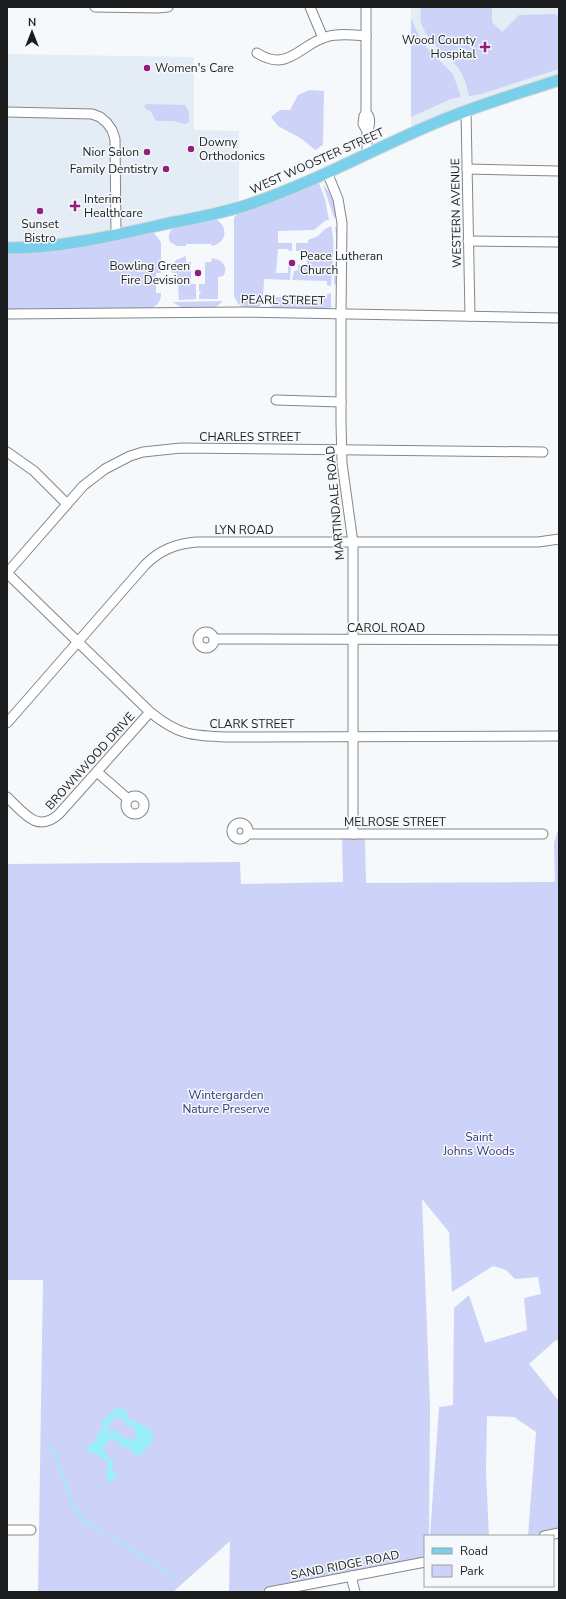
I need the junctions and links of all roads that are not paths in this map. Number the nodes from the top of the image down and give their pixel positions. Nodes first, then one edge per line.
1 (101, 7) edge
2 (168, 7) edge
3 (310, 7) edge
4 (366, 7) edge
5 (366, 36) junction
6 (323, 38) junction
7 (257, 53) dead end
8 (559, 80) edge
9 (466, 111) junction
10 (7, 112) edge
11 (367, 153) junction
12 (467, 169) junction
13 (559, 171) edge
14 (327, 172) junction
15 (116, 235) junction
16 (468, 241) junction
17 (559, 242) edge
18 (7, 248) edge
19 (340, 313) junction
20 (7, 314) edge
21 (470, 316) junction
22 (559, 318) edge
23 (276, 400) dead end
24 (341, 402) junction
25 (342, 450) junction
26 (7, 452) edge
27 (543, 452) dead end
28 (67, 504) junction
29 (559, 539) edge
30 (353, 543) junction
31 (7, 573) edge
32 (214, 639) dead end
33 (353, 640) junction
34 (559, 640) edge
35 (77, 642) junction
36 (150, 712) junction
37 (7, 723) edge
38 (559, 736) edge
39 (353, 737) junction
40 (97, 772) junction
41 (7, 797) edge
42 (128, 799) dead end
43 (248, 834) dead end
44 (353, 834) junction
45 (543, 834) dead end
46 (7, 1530) edge
47 (30, 1530) dead end
48 (559, 1533) edge
49 (549, 1535) edge
50 (424, 1562) edge
51 (351, 1576) junction
52 (269, 1592) edge
53 (355, 1592) edge

1 - 2 street
3 - 6 street
4 - 5 street
5 - 6 street
5 - 11 street
6 - 7 street
8 - 9 main road, WEST WOOSTER STREET
9 - 11 main road, WEST WOOSTER STREET
9 - 12 street, WESTERN AVENUE
10 - 15 street
11 - 14 main road, WEST WOOSTER STREET
12 - 13 street
12 - 16 street, WESTERN AVENUE
14 - 15 main road, WEST WOOSTER STREET
14 - 19 street, MARTINDALE ROAD
15 - 18 main road, WEST WOOSTER STREET
16 - 17 street
16 - 21 street, WESTERN AVENUE
19 - 20 street, PEARL STREET
19 - 21 street, PEARL STREET
19 - 24 street, MARTINDALE ROAD
21 - 22 street, PEARL STREET
23 - 24 street
24 - 25 street, MARTINDALE ROAD
25 - 27 street, CHARLES STREET
25 - 28 street, CHARLES STREET
25 - 30 street, MARTINDALE ROAD
26 - 28 street
28 - 31 street, CHARLES STREET
29 - 30 street, LYN ROAD
30 - 33 street, MARTINDALE ROAD
30 - 35 street, LYN ROAD
31 - 35 street, CLARK STREET
32 - 33 street, CAROL ROAD
33 - 34 street, CAROL ROAD
33 - 39 street, MARTINDALE ROAD
35 - 36 street, CLARK STREET
35 - 37 street, LYN ROAD
36 - 39 street, CLARK STREET
36 - 40 street, BROWNWOOD DRIVE
38 - 39 street, CLARK STREET
39 - 44 street, MARTINDALE ROAD
40 - 41 street, BROWNWOOD DRIVE
40 - 42 street
43 - 44 street, MELROSE STREET
44 - 45 street, MELROSE STREET
46 - 47 street
48 - 49 street
50 - 51 street, SAND RIDGE ROAD
51 - 52 street, SAND RIDGE ROAD
51 - 53 street

